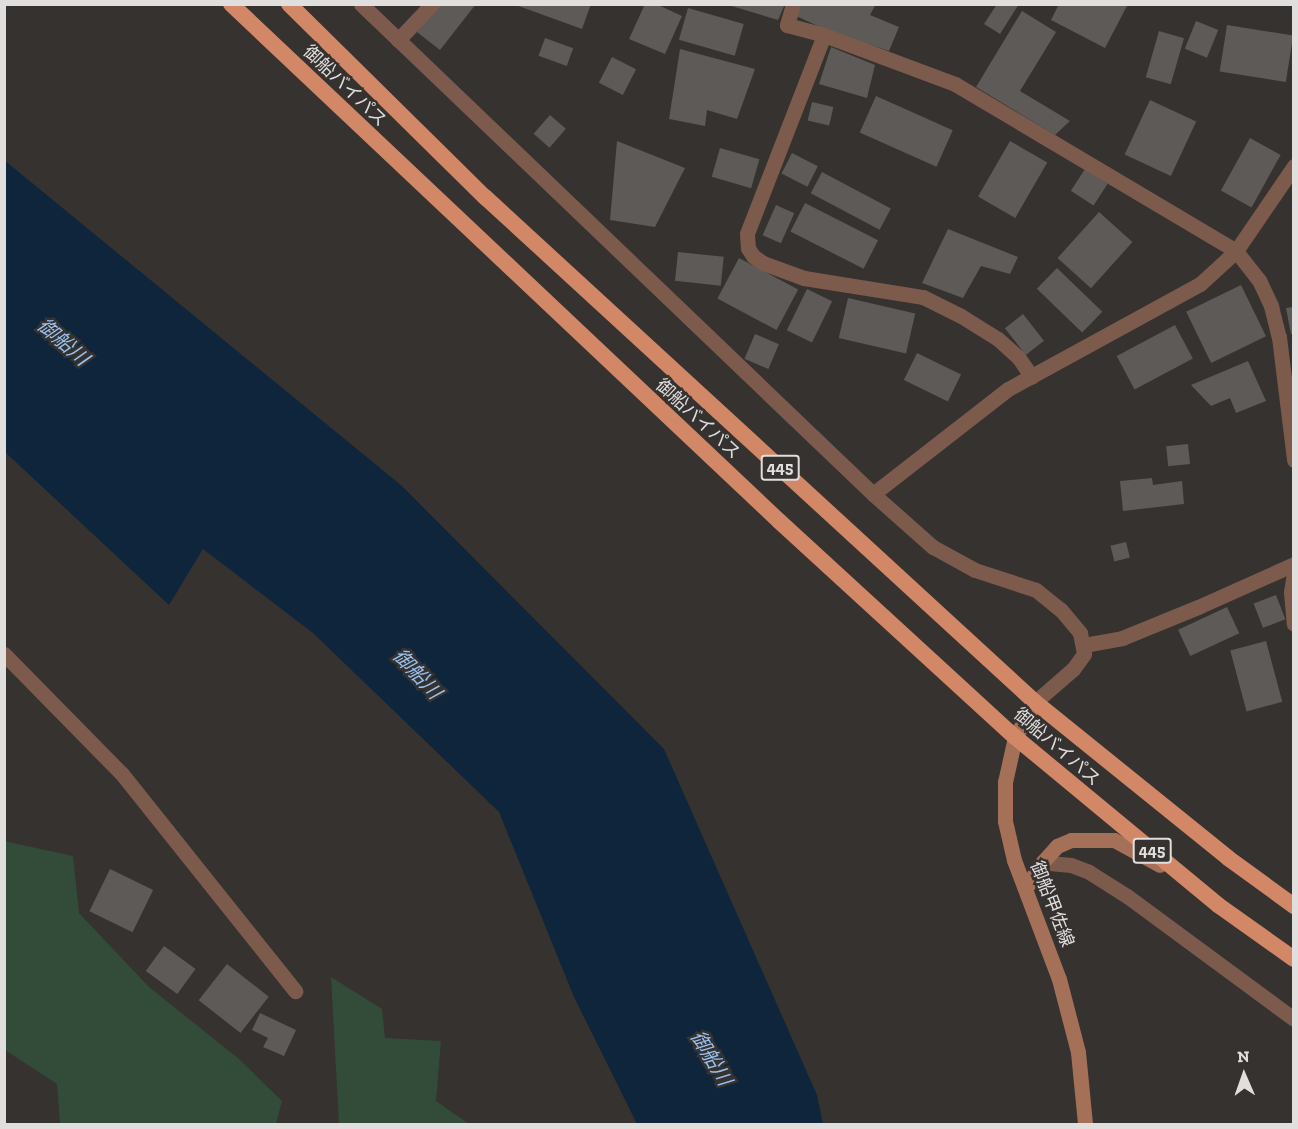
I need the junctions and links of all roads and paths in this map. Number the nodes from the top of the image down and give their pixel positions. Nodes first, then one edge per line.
1 (231, 4) edge
2 (289, 4) edge
3 (361, 4) edge
4 (432, 4) edge
5 (793, 4) edge
6 (824, 35) junction
7 (398, 40) junction
8 (1293, 166) edge
9 (1236, 251) junction
10 (1032, 377) junction
11 (1293, 460) edge
12 (873, 495) junction
13 (1293, 564) edge
14 (1293, 573) edge
15 (1293, 624) edge
16 (1084, 645) junction
17 (4, 654) edge
18 (1035, 702) junction
19 (1015, 737) junction
20 (1039, 866) junction
21 (1026, 888) junction
22 (1201, 890) junction
23 (1293, 906) edge
24 (1293, 959) edge
25 (295, 991) dead end
26 (1293, 1018) edge
27 (1084, 1125) edge

1 - 19 highway, 御船バイパス / 445
2 - 18 highway, 御船バイパス / 445
3 - 7 street
4 - 7 street
5 - 6 street
6 - 9 street
6 - 10 street
7 - 12 street
8 - 9 street
9 - 10 street
9 - 11 street
10 - 12 street
12 - 16 street
13 - 16 street
14 - 15 street
16 - 18 street
17 - 25 street
18 - 19 main road, 御船甲佐線
18 - 23 highway, 御船バイパス / 445
19 - 21 main road, 御船甲佐線
19 - 22 highway, 御船バイパス / 445
20 - 21 main road
20 - 22 main road
20 - 26 street
21 - 27 main road, 御船甲佐線
22 - 24 highway, 御船バイパス / 445

